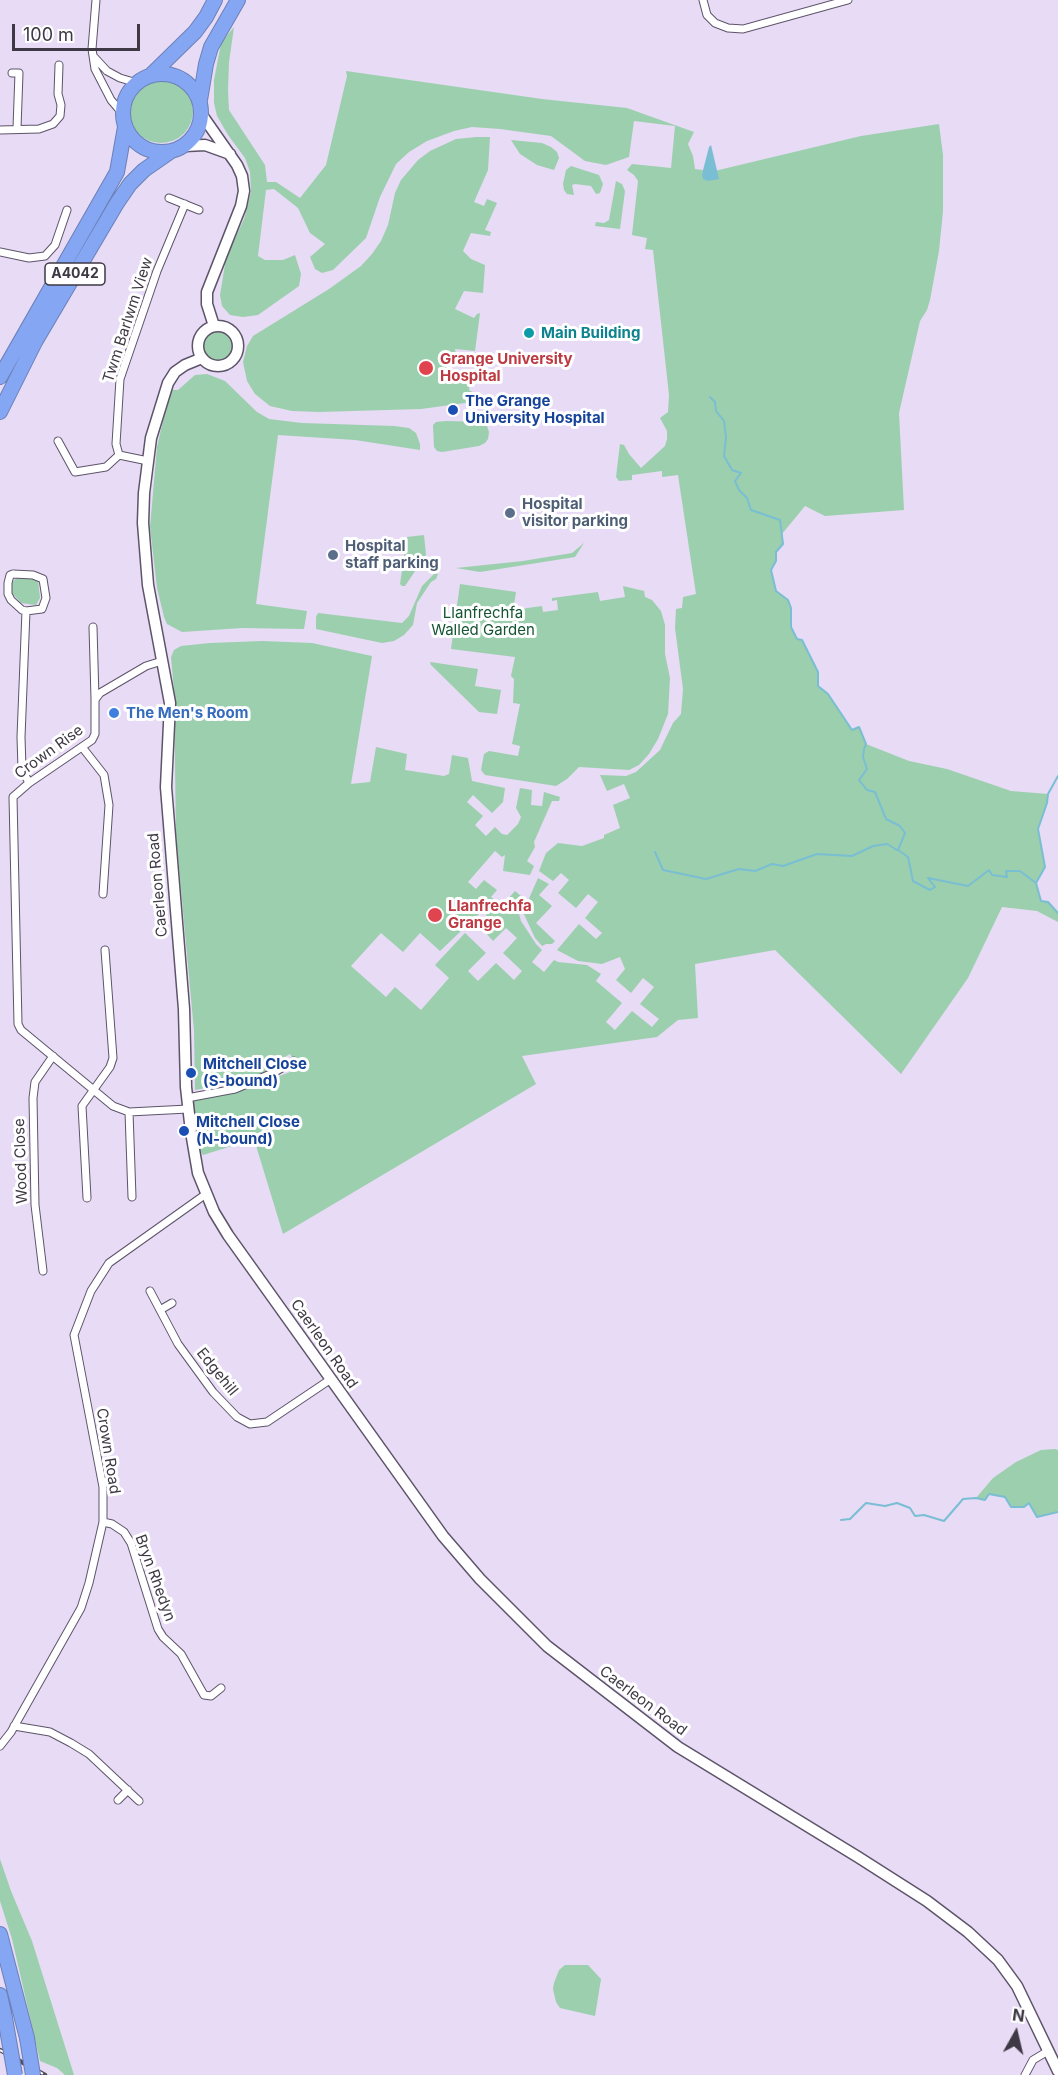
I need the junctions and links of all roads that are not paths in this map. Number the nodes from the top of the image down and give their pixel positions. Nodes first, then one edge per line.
1 (96, 0) edge
2 (215, 0) edge
3 (238, 0) edge
4 (703, 0) edge
5 (848, 0) edge
6 (94, 57) junction
7 (59, 65) dead end
8 (12, 73) dead end
9 (151, 75) junction
10 (137, 83) junction
11 (200, 100) junction
12 (202, 114) junction
13 (124, 121) junction
14 (17, 128) junction
15 (0, 130) edge
16 (185, 146) junction
17 (170, 152) junction
18 (230, 154) junction
19 (169, 198) dead end
20 (185, 204) junction
21 (67, 210) dead end
22 (199, 210) dead end
23 (0, 252) edge
24 (214, 326) junction
25 (202, 358) junction
26 (0, 377) edge
27 (0, 412) edge
28 (58, 441) dead end
29 (119, 454) junction
30 (148, 460) junction
31 (26, 611) junction
32 (93, 627) dead end
33 (162, 661) junction
34 (95, 700) junction
35 (82, 747) junction
36 (29, 783) junction
37 (103, 894) dead end
38 (105, 950) dead end
39 (53, 1056) junction
40 (294, 1061) dead end
41 (92, 1089) junction
42 (188, 1104) junction
43 (129, 1112) junction
44 (206, 1194) junction
45 (132, 1197) dead end
46 (87, 1198) dead end
47 (43, 1271) dead end
48 (150, 1291) dead end
49 (172, 1303) dead end
50 (160, 1311) junction
51 (331, 1379) junction
52 (103, 1522) junction
53 (220, 1688) dead end
54 (12, 1729) junction
55 (0, 1746) edge
56 (128, 1791) junction
57 (118, 1800) dead end
58 (139, 1801) dead end
59 (0, 1934) edge
60 (0, 1995) edge
61 (1052, 2052) edge
62 (1058, 2071) edge
63 (15, 2075) edge
64 (33, 2075) edge
65 (1025, 2075) edge

1 - 6 street
2 - 9 highway
3 - 11 highway
4 - 5 street
6 - 10 street
6 - 13 street
7 - 14 street
8 - 14 street
9 - 10 highway
9 - 11 highway
10 - 13 highway
11 - 12 highway
12 - 16 highway
12 - 18 main road
13 - 17 highway
13 - 26 highway, A4042
14 - 15 street
16 - 17 highway
16 - 18 main road
17 - 27 highway, A4042
18 - 24 main road
19 - 20 street
20 - 22 street
20 - 29 street, Twm Barlwm View
21 - 23 street
24 - 25 main road
24 - 25 main road
25 - 30 main road, Caerleon Road
28 - 29 street
29 - 30 street
30 - 33 main road, Caerleon Road
31 - 31 street
31 - 36 street
32 - 34 street, Crown Rise
33 - 34 street
33 - 42 main road, Caerleon Road
34 - 35 street, Crown Rise
35 - 36 street, Crown Rise
35 - 37 street
36 - 39 street, Crown Rise
38 - 41 street
39 - 41 street, Crown Rise
39 - 47 street, Wood Close
40 - 42 street
41 - 43 street, Crown Rise
41 - 46 street
42 - 43 street
42 - 44 main road, Caerleon Road
43 - 45 street
44 - 51 main road, Caerleon Road
44 - 52 street, Crown Road
48 - 50 street, Edgehill
49 - 50 street
50 - 51 street, Edgehill
51 - 61 main road, Caerleon Road
52 - 53 street, Bryn Rhedyn
52 - 54 street, Crown Road
54 - 55 street, Crown Road
54 - 56 street
56 - 57 street
56 - 58 street
59 - 64 highway, bridge
60 - 63 highway, bridge
61 - 62 main road, Caerleon Road
61 - 65 street

